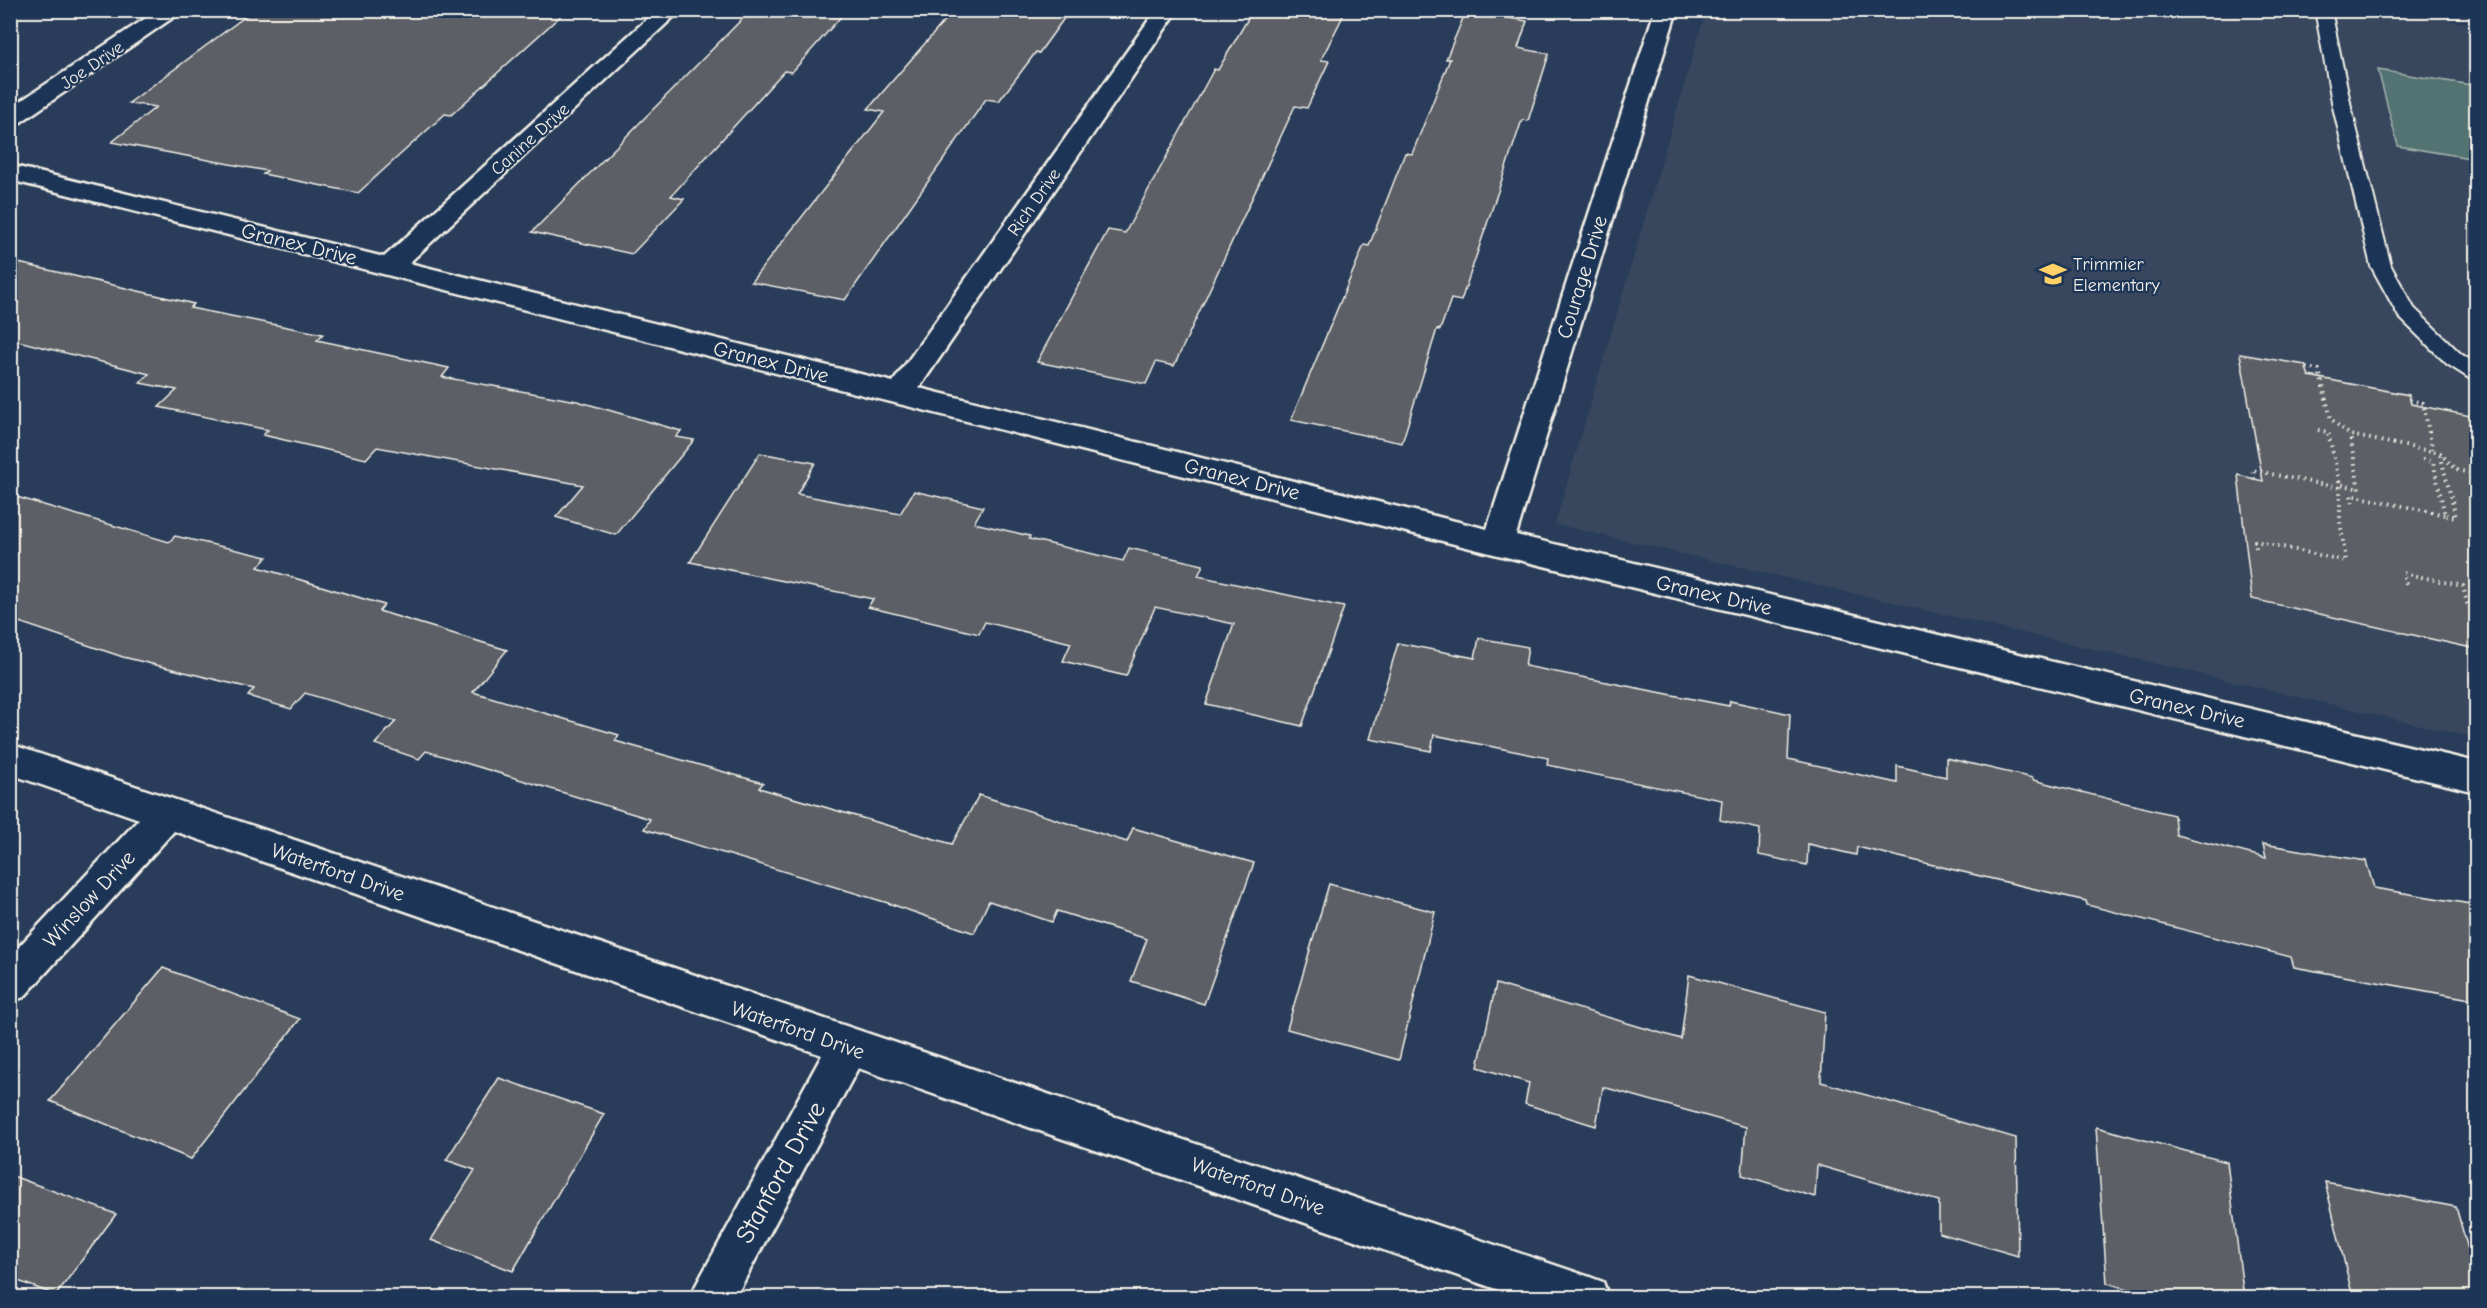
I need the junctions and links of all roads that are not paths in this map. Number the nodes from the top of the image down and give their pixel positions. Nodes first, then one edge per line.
1 (173, 10) edge
2 (670, 10) edge
3 (1167, 10) edge
4 (1666, 10) edge
5 (2323, 10) edge
6 (10, 119) edge
7 (10, 172) edge
8 (389, 267) junction
9 (2476, 373) edge
10 (900, 394) junction
11 (1498, 543) junction
12 (10, 759) edge
13 (2476, 777) edge
14 (167, 814) junction
15 (10, 984) edge
16 (848, 1047) junction
17 (711, 1298) edge
18 (1587, 1298) edge

1 - 6 street, Joe Drive
2 - 8 street, Canine Drive
3 - 10 street, Rich Drive
4 - 11 street, Courage Drive
5 - 9 lane
7 - 8 street, Granex Drive
8 - 10 street, Granex Drive
10 - 11 street, Granex Drive
11 - 13 street, Granex Drive
12 - 14 street, Waterford Drive
14 - 15 street, Winslow Drive
14 - 16 street, Waterford Drive
16 - 17 street, Stanford Drive
16 - 18 street, Waterford Drive

